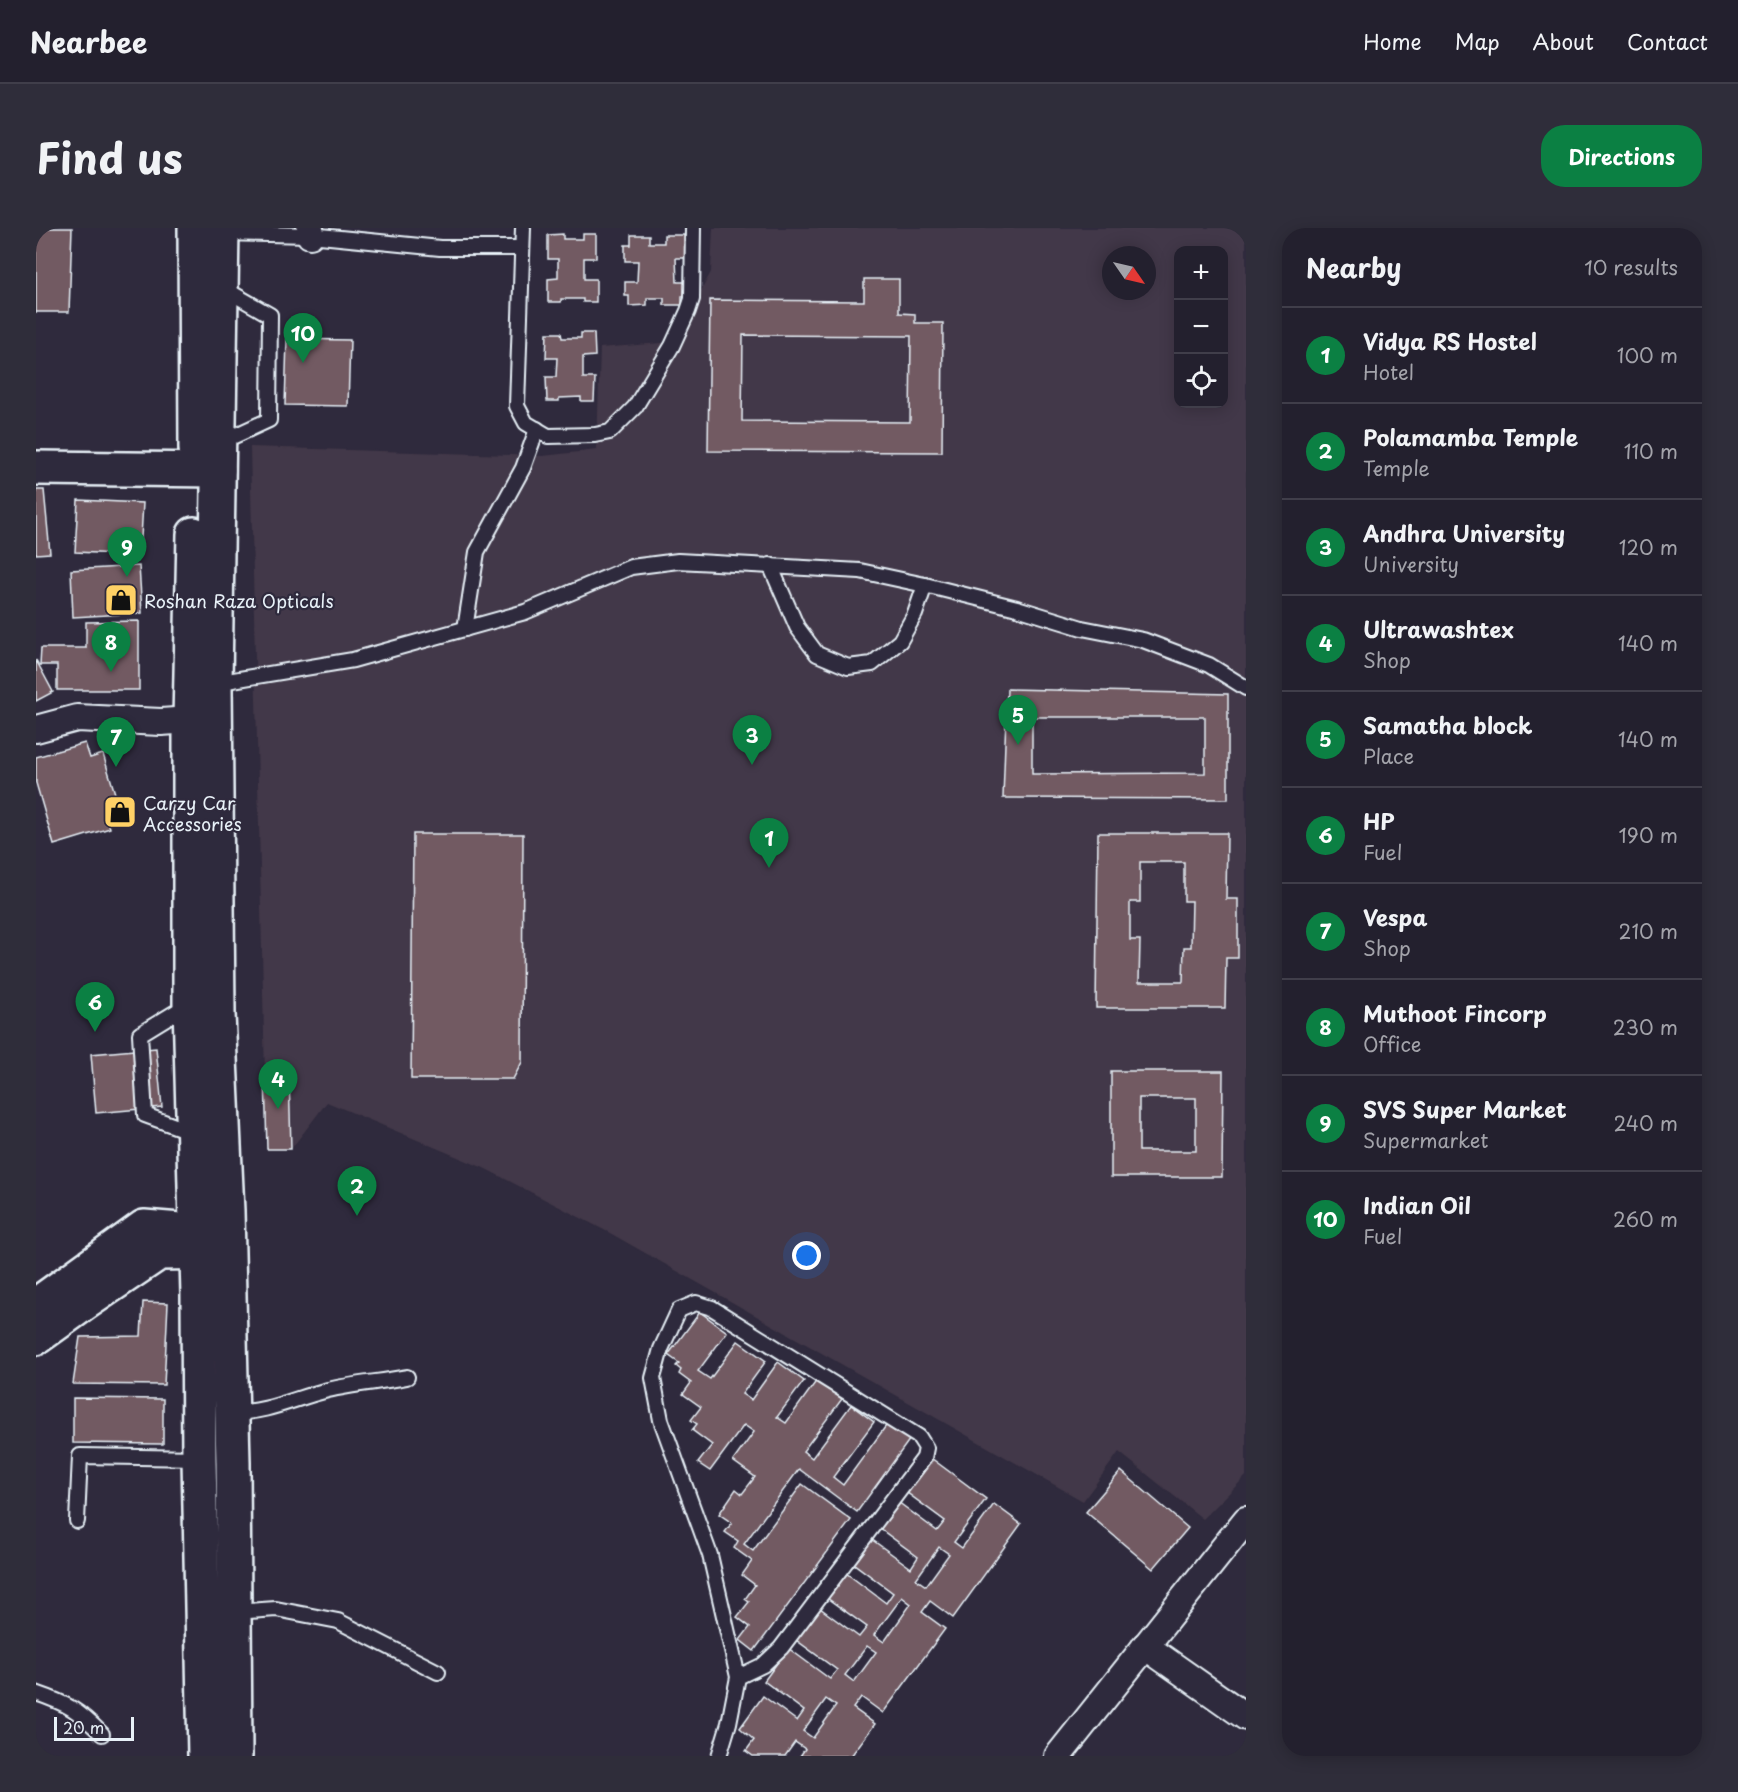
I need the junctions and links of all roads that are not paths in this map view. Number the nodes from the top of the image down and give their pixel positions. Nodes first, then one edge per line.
1 (523, 228) edge
2 (693, 228) edge
3 (213, 230) edge
4 (310, 232) edge
5 (522, 248) junction
6 (221, 287) junction
7 (537, 429) junction
8 (211, 461) junction
9 (36, 468) edge
10 (770, 565) junction
11 (925, 585) junction
12 (465, 628) junction
13 (215, 683) junction
14 (1246, 688) edge
15 (190, 720) junction
16 (36, 729) edge
17 (190, 1004) junction
18 (194, 1133) junction
19 (212, 1242) junction
20 (36, 1305) edge
21 (36, 1338) edge
22 (407, 1377) dead end
23 (232, 1413) junction
24 (199, 1458) junction
25 (1246, 1520) edge
26 (77, 1521) dead end
27 (235, 1612) junction
28 (1145, 1646) junction
29 (438, 1672) dead end
30 (738, 1677) junction
31 (36, 1693) edge
32 (1246, 1717) edge
33 (102, 1734) dead end
34 (206, 1756) edge
35 (235, 1756) edge
36 (719, 1756) edge
37 (1058, 1756) edge

1 - 5 lane
2 - 7 lane
3 - 4 lane
3 - 6 main road
3 - 8 main road
4 - 5 lane
5 - 7 lane
6 - 8 main road
6 - 8 lane
7 - 12 lane
8 - 9 main road
8 - 13 main road
8 - 15 main road
10 - 11 lane
10 - 11 lane
10 - 12 lane
11 - 14 lane
12 - 13 lane
13 - 19 main road
15 - 16 street
15 - 17 main road
17 - 18 main road
17 - 18 lane
18 - 19 main road
19 - 20 main road
19 - 21 main road
19 - 23 main road
19 - 24 main road
22 - 23 lane
23 - 27 main road
24 - 26 lane
24 - 34 main road
25 - 28 street
27 - 29 lane
27 - 35 main road
28 - 32 street
28 - 37 street
30 - 30 lane
30 - 36 lane
31 - 33 lane

